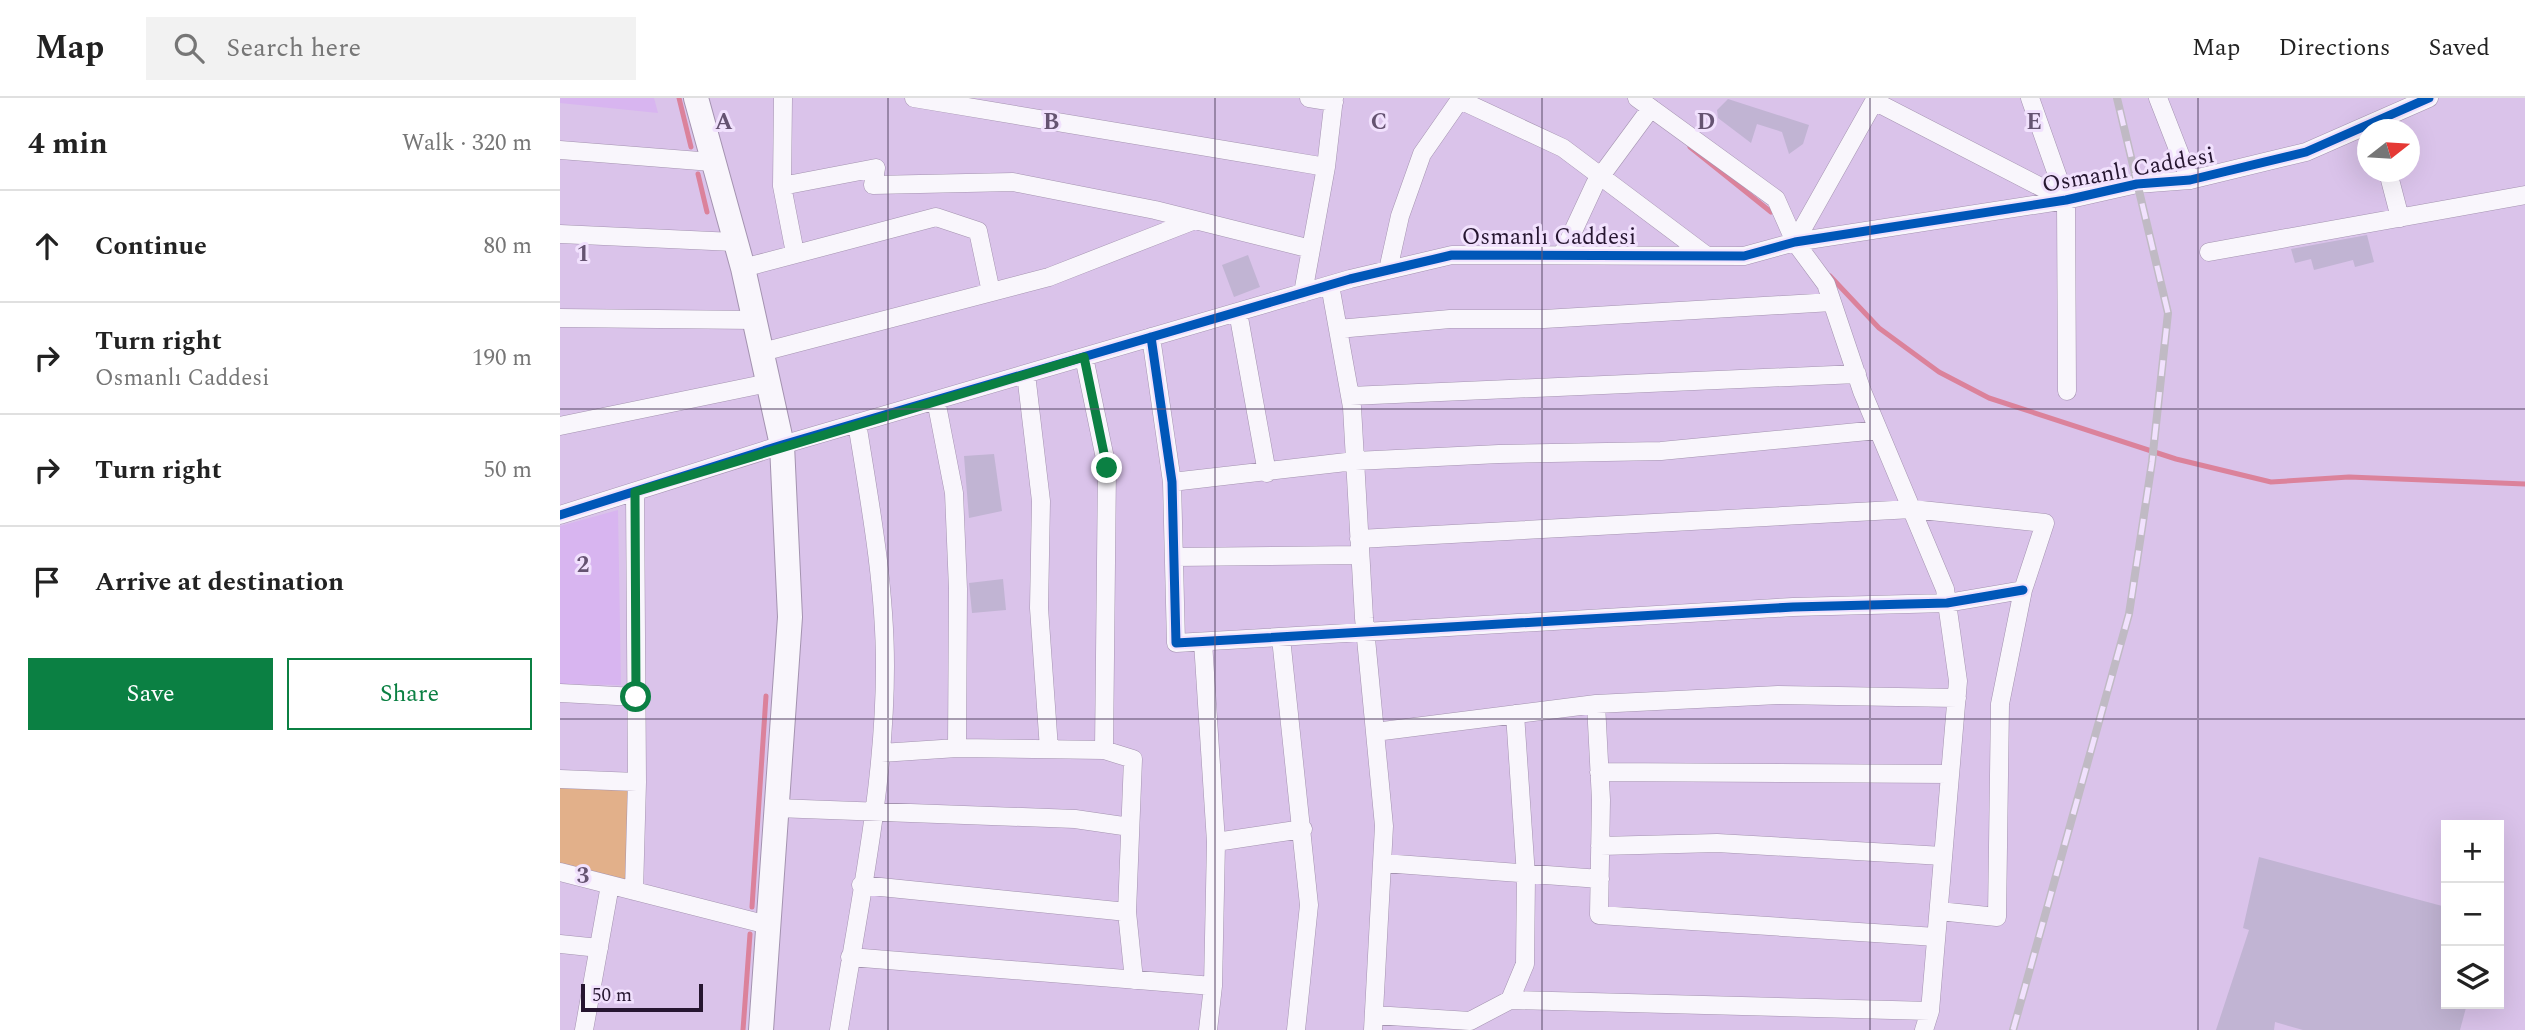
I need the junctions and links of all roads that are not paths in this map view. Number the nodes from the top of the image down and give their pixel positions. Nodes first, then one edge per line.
1 (696, 98) edge
2 (783, 98) edge
3 (914, 98) edge
4 (1309, 98) edge
5 (2030, 98) edge
6 (2158, 98) edge
7 (2429, 98) edge
8 (1461, 99) edge
9 (1334, 100) edge
10 (1875, 100) edge
11 (1644, 103) edge
12 (2389, 119) edge
13 (2357, 133) edge
14 (560, 150) edge
15 (712, 162) junction
16 (1326, 167) junction
17 (1601, 176) junction
18 (2190, 180) junction
19 (2391, 182) edge
20 (782, 186) junction
21 (2525, 195) edge
22 (2066, 200) junction
23 (2400, 218) junction
24 (1195, 220) junction
25 (560, 234) edge
26 (734, 242) junction
27 (1795, 242) junction
28 (1311, 249) junction
29 (2209, 252) dead end
30 (796, 253) junction
31 (1562, 256) junction
32 (1707, 256) junction
33 (743, 268) junction
34 (1388, 270) junction
35 (1330, 285) junction
36 (990, 292) junction
37 (1303, 293) junction
38 (1832, 302) junction
39 (1238, 312) junction
40 (560, 318) edge
41 (755, 320) junction
42 (1338, 329) junction
43 (1151, 337) junction
44 (762, 352) junction
45 (1084, 357) junction
46 (1026, 373) junction
47 (1857, 374) junction
48 (768, 383) junction
49 (2067, 391) dead end
50 (1350, 396) junction
51 (936, 400) junction
52 (857, 423) junction
53 (560, 426) edge
54 (1878, 430) junction
55 (782, 445) junction
56 (1355, 461) junction
57 (1266, 473) junction
58 (1172, 482) junction
59 (635, 492) junction
60 (1912, 509) junction
61 (560, 515) edge
62 (1360, 547) junction
63 (1174, 557) junction
64 (2023, 590) junction
65 (1947, 603) junction
66 (1366, 635) junction
67 (1281, 638) junction
68 (1203, 642) junction
69 (560, 693) edge
70 (636, 697) junction
71 (1957, 698) junction
72 (1596, 704) junction
73 (1515, 714) junction
74 (1375, 732) junction
75 (957, 748) junction
76 (1049, 749) junction
77 (1104, 750) junction
78 (881, 753) junction
79 (1599, 772) junction
80 (1950, 774) junction
81 (560, 779) edge
82 (637, 782) junction
83 (776, 808) junction
84 (872, 813) junction
85 (1130, 827) junction
86 (1303, 829) junction
87 (1216, 842) junction
88 (1600, 846) junction
89 (1943, 856) junction
90 (1383, 863) junction
91 (560, 872) edge
92 (1526, 876) junction
93 (1600, 879) junction
94 (610, 885) junction
95 (861, 885) junction
96 (634, 891) junction
97 (1939, 911) junction
98 (1127, 912) junction
99 (768, 925) junction
100 (1936, 937) junction
101 (560, 944) edge
102 (600, 948) junction
103 (850, 957) junction
104 (1134, 980) junction
105 (1213, 986) junction
106 (1510, 1000) junction
107 (1930, 1011) junction
108 (1374, 1022) edge
109 (584, 1030) edge
110 (761, 1030) edge
111 (839, 1030) edge
112 (1208, 1030) edge
113 (1296, 1030) edge
114 (1924, 1030) edge

1 - 15 street
2 - 20 street
3 - 16 street
4 - 9 street
5 - 22 street
6 - 18 street
7 - 12 street, Osmanlı Caddesi
8 - 17 street
8 - 34 street
9 - 16 street
10 - 22 street
10 - 27 street
11 - 17 street
11 - 27 street
13 - 18 street, Osmanlı Caddesi
14 - 15 street
15 - 26 street
16 - 28 street
17 - 31 street
17 - 32 street
18 - 22 street, Osmanlı Caddesi
19 - 23 street
20 - 24 street
20 - 30 street
21 - 23 street
22 - 27 street, Osmanlı Caddesi
22 - 49 street
23 - 29 street
24 - 28 street
24 - 36 street
25 - 26 street
26 - 33 street
27 - 32 street, Osmanlı Caddesi
27 - 38 street
28 - 37 street
30 - 33 street
30 - 36 street
31 - 32 street, Osmanlı Caddesi
31 - 34 street, Osmanlı Caddesi
33 - 41 street
34 - 35 street, Osmanlı Caddesi
35 - 37 street, Osmanlı Caddesi
35 - 42 street
36 - 44 street
37 - 39 street, Osmanlı Caddesi
38 - 42 street
38 - 47 street
39 - 43 street, Osmanlı Caddesi
39 - 57 street
40 - 41 street
41 - 44 street
42 - 50 street
43 - 45 street, Osmanlı Caddesi
43 - 58 street
44 - 48 street
45 - 46 street, Osmanlı Caddesi
45 - 77 street
46 - 51 street, Osmanlı Caddesi
46 - 76 street
47 - 50 street
47 - 54 street
48 - 53 street
48 - 55 street
50 - 56 street
51 - 52 street, Osmanlı Caddesi
51 - 75 street
52 - 55 street, Osmanlı Caddesi
52 - 78 street
54 - 56 street
54 - 60 street
55 - 59 street, Osmanlı Caddesi
55 - 83 street
56 - 57 street
56 - 62 street
57 - 58 street
58 - 63 street
59 - 61 street, Osmanlı Caddesi
59 - 70 street
60 - 62 street
60 - 64 street
60 - 65 street
62 - 63 street
62 - 66 street
63 - 68 street
64 - 65 street
64 - 97 street
65 - 66 street
65 - 71 street
66 - 67 street
66 - 74 street
67 - 68 street
67 - 86 street
68 - 87 street
69 - 70 street
70 - 82 street
71 - 72 street
71 - 80 street
72 - 73 street
72 - 79 street
73 - 74 street
73 - 92 street
74 - 90 street
75 - 76 street
75 - 78 street
76 - 77 street
77 - 85 street
78 - 84 street
79 - 80 street
79 - 88 street
80 - 89 street
81 - 82 street
82 - 96 street
83 - 84 street
83 - 99 street
84 - 85 street
84 - 95 street
85 - 98 street
86 - 87 street
86 - 113 street
87 - 105 street
88 - 89 street
88 - 93 street
89 - 97 street
90 - 92 street
90 - 108 street
91 - 94 street
92 - 93 street
92 - 106 street
93 - 100 street
94 - 96 street
94 - 102 street
95 - 98 street
95 - 103 street
96 - 99 street
97 - 100 street
98 - 104 street
99 - 110 street
100 - 107 street
101 - 102 street
102 - 109 street
103 - 104 street
103 - 111 street
104 - 105 street
105 - 112 street
106 - 107 street
106 - 108 street
107 - 114 street

